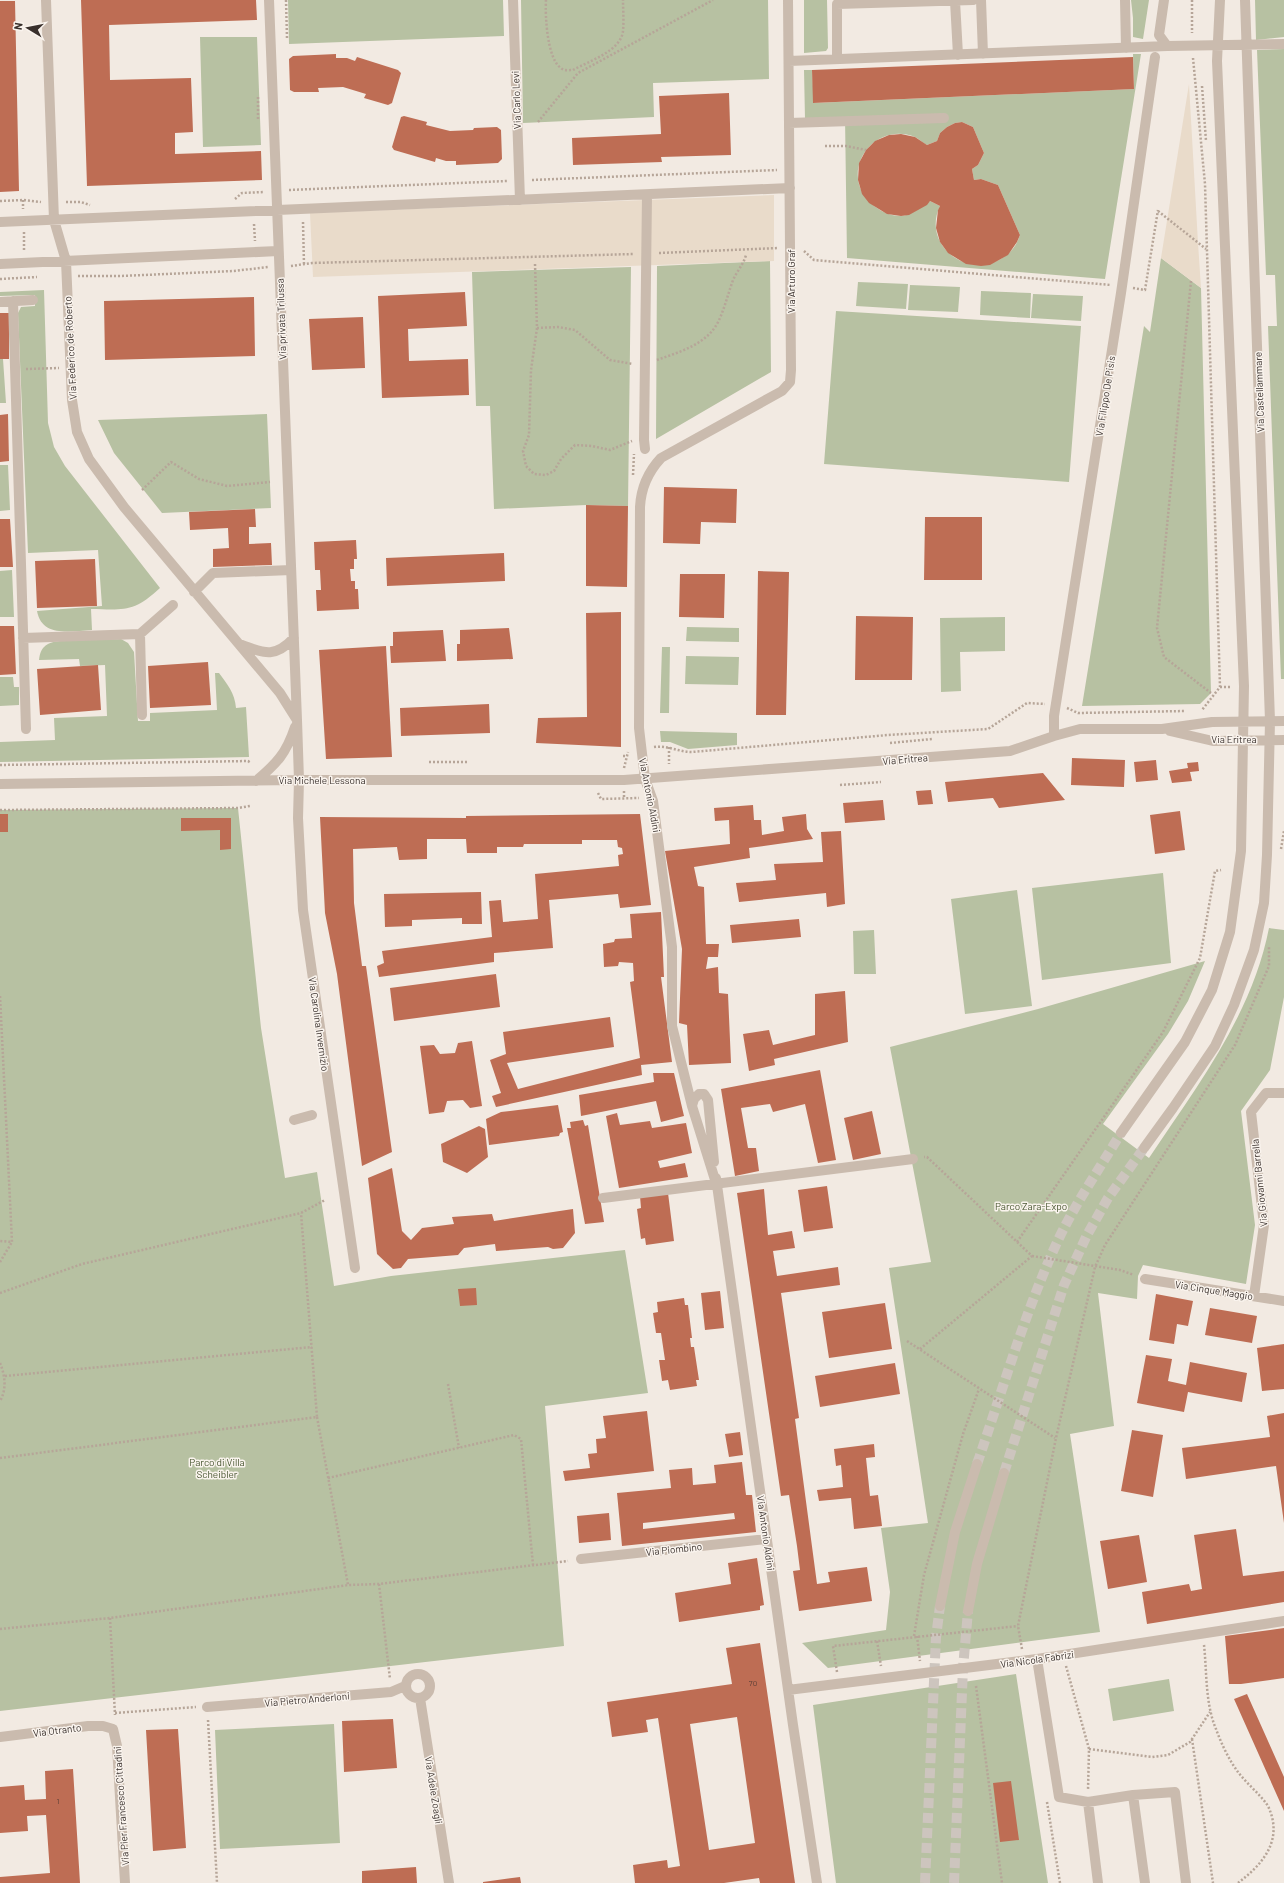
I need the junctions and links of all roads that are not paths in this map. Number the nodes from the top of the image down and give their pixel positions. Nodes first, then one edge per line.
1 (46, 0) edge
2 (269, 0) edge
3 (513, 0) edge
4 (788, 0) edge
5 (973, 0) edge
6 (981, 0) edge
7 (1125, 0) edge
8 (1164, 0) edge
9 (1220, 0) edge
10 (1245, 0) edge
11 (955, 1) edge
12 (1284, 44) edge
13 (1217, 45) junction
14 (1246, 45) junction
15 (1167, 46) junction
16 (1126, 48) junction
17 (983, 54) junction
18 (958, 55) junction
19 (1155, 57) dead end
20 (838, 60) junction
21 (789, 61) junction
22 (944, 118) dead end
23 (789, 123) junction
24 (790, 188) junction
25 (647, 195) junction
26 (520, 200) junction
27 (277, 210) junction
28 (54, 220) junction
29 (0, 222) edge
30 (278, 251) junction
31 (66, 261) junction
32 (0, 264) edge
33 (33, 300) dead end
34 (13, 301) junction
35 (0, 302) edge
36 (645, 449) dead end
37 (644, 482) joint
38 (291, 570) junction
39 (194, 592) junction
40 (173, 605) dead end
41 (140, 634) junction
42 (23, 638) junction
43 (294, 638) junction
44 (237, 643) junction
45 (142, 715) dead end
46 (298, 720) junction
47 (1243, 721) junction
48 (1284, 721) edge
49 (1270, 722) junction
50 (26, 729) dead end
51 (1162, 729) junction
52 (1054, 736) junction
53 (1269, 739) junction
54 (1243, 740) junction
55 (1284, 740) edge
56 (645, 779) junction
57 (300, 780) junction
58 (256, 781) junction
59 (0, 784) edge
60 (1284, 1093) edge
61 (692, 1106) junction
62 (312, 1116) dead end
63 (294, 1120) dead end
64 (1121, 1133) tunnel mouth
65 (1144, 1148) tunnel mouth
66 (913, 1159) road end
67 (716, 1183) junction
68 (603, 1198) dead end
69 (355, 1268) dead end
70 (1145, 1278) road end
71 (1254, 1296) junction
72 (1284, 1301) edge
73 (977, 1464) tunnel mouth
74 (1004, 1473) tunnel mouth
75 (767, 1538) junction
76 (581, 1559) road end
77 (940, 1606) tunnel mouth
78 (968, 1611) tunnel mouth
79 (1284, 1620) edge
80 (1037, 1660) junction
81 (406, 1686) junction
82 (788, 1690) junction
83 (420, 1698) junction
84 (207, 1707) road end
85 (113, 1729) joint
86 (0, 1737) edge
87 (1133, 1794) junction
88 (1088, 1802) junction
89 (125, 1883) edge
90 (449, 1883) edge
91 (817, 1883) edge
92 (1098, 1883) edge
93 (1145, 1883) edge
94 (1186, 1883) edge

1 - 28 street, Via Federico de Roberto
2 - 27 street, Via privata Trilussa
3 - 26 street, Via Carlo Levi
4 - 21 street, Via Arturo Graf
5 - 11 street
6 - 17 street
7 - 16 street
8 - 15 street
9 - 13 street
10 - 14 street, Via Castellammare
11 - 18 street
11 - 20 street
12 - 14 street
13 - 14 street
13 - 15 street
13 - 47 street
14 - 49 street, Via Castellammare
15 - 16 street
16 - 17 street
17 - 18 street
18 - 20 street
19 - 52 street, Via Filippo De Pisis
20 - 21 street
21 - 23 street, Via Arturo Graf
22 - 23 street
23 - 24 street, Via Arturo Graf
24 - 25 street
24 - 37 street, Via Arturo Graf
25 - 26 street
25 - 36 street
26 - 27 street
27 - 28 street
27 - 30 street, Via privata Trilussa
28 - 29 street
28 - 31 street, Via Federico de Roberto
30 - 31 street
30 - 38 street, Via privata Trilussa
31 - 32 street
31 - 39 street, Via Federico de Roberto
33 - 34 street
34 - 35 street
34 - 42 street
37 - 56 street, Via Antonio Aldini
38 - 39 street
38 - 43 street, Via privata Trilussa
39 - 44 street, Via Federico de Roberto
40 - 41 street
41 - 42 street
41 - 45 street
42 - 50 street
43 - 44 street, Via Federico de Roberto
43 - 46 street
44 - 46 street, Via Federico de Roberto
46 - 57 street
46 - 58 street
47 - 49 street, Via Eritrea
47 - 51 street, Via Eritrea
47 - 54 street
48 - 49 street, Via Eritrea
49 - 53 street, Via Castellammare
51 - 52 street, Via Eritrea
51 - 54 street, Via Eritrea
52 - 56 street, Via Eritrea
53 - 54 street, Via Eritrea
53 - 55 street, Via Eritrea
53 - 65 street, Via Castellammare
54 - 64 street
56 - 57 street, Via Michele Lessona
56 - 61 street, Via Antonio Aldini
57 - 58 street, Via Michele Lessona
57 - 69 street, Via Carolina Invernizio
58 - 59 street, Via Michele Lessona
60 - 71 street, Via Giovanni Barrella
61 - 67 street, Via Antonio Aldini
61 - 67 street, Via Antonio Aldini
62 - 63 street
66 - 67 street
67 - 68 street
67 - 75 street, Via Antonio Aldini
70 - 71 street, Via Cinque Maggio
71 - 72 street, Via Cinque Maggio
73 - 77 street
74 - 78 street
75 - 76 street, Via Piombino
75 - 82 street, Via Antonio Aldini
79 - 80 street, Via Nicola Fabrizi
80 - 82 street, Via Nicola Fabrizi
80 - 88 street
81 - 83 street
81 - 83 street
81 - 84 street, Via Pietro Anderloni
82 - 91 street, Via Antonio Aldini
83 - 90 street, Via Adele Zoagli
85 - 86 street, Via Otranto
85 - 89 street, Via Pier Francesco Cittadini
87 - 88 street
87 - 93 street
87 - 94 street
88 - 92 street

